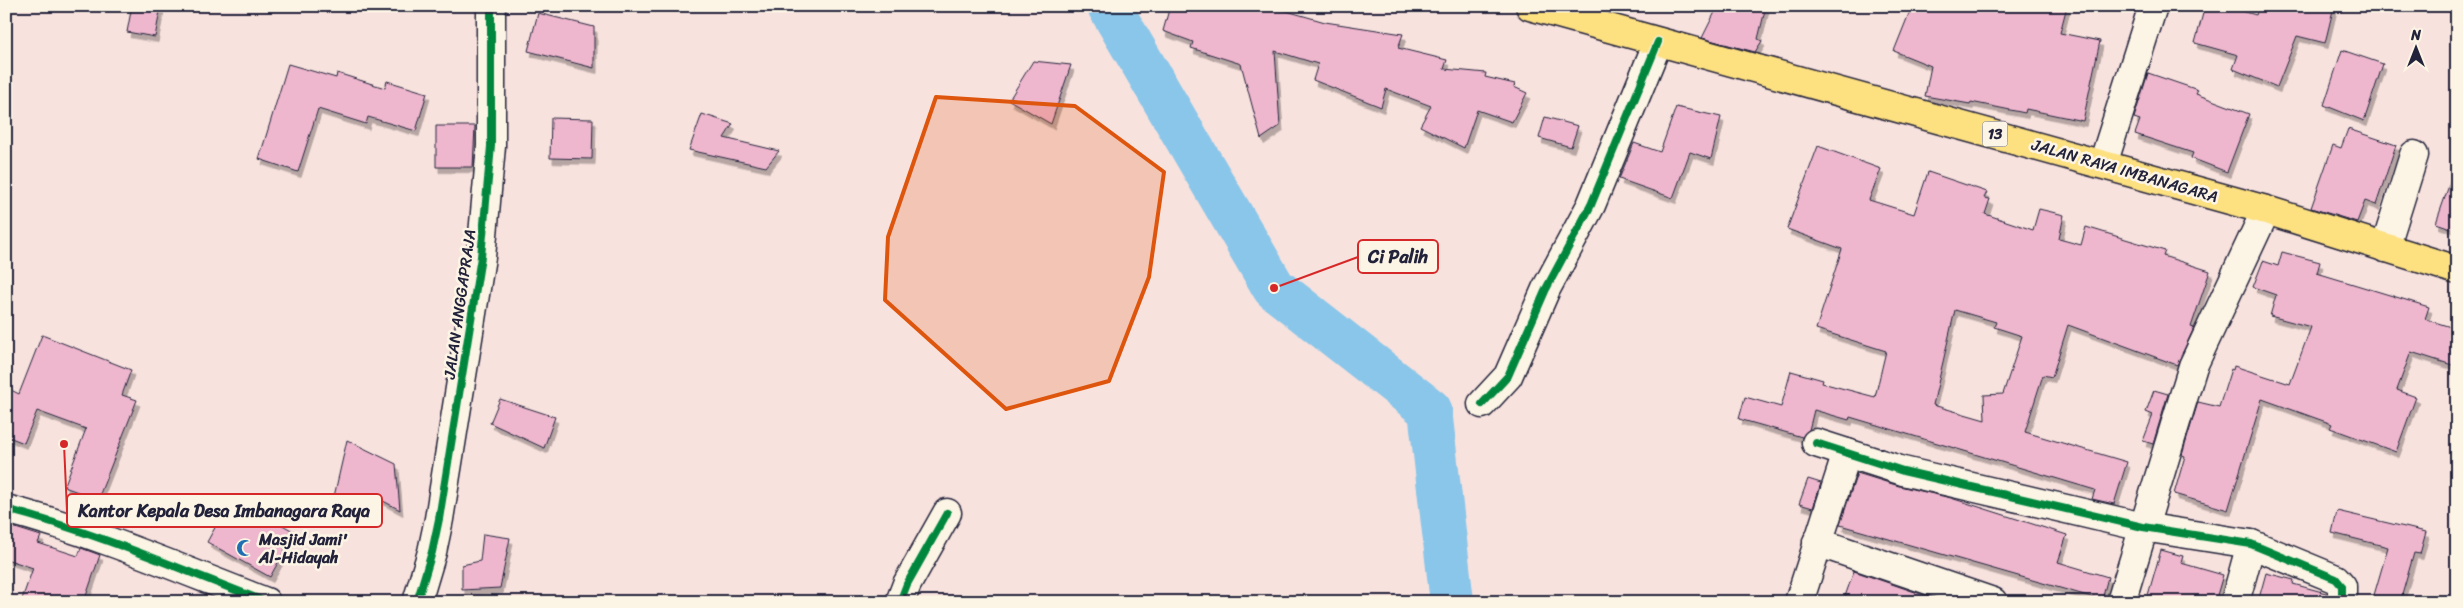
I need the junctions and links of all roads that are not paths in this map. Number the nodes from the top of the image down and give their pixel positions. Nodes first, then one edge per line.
1 (491, 6) edge
2 (1530, 6) edge
3 (2153, 6) edge
4 (1658, 42) junction
5 (2414, 155) dead end
6 (2103, 164) junction
7 (2266, 210) junction
8 (2385, 248) junction
9 (2457, 270) edge
10 (1482, 404) dead end
11 (1816, 443) dead end
12 (1847, 453) junction
13 (6, 509) edge
14 (947, 513) dead end
15 (2143, 527) junction
16 (1817, 542) junction
17 (2251, 544) junction
18 (266, 602) edge
19 (417, 602) edge
20 (900, 602) edge
21 (1799, 602) edge
22 (1993, 602) edge
23 (2121, 602) edge
24 (2235, 602) edge
25 (2342, 602) edge

1 - 19 street, JALAN ANGGAPRAJA
2 - 4 highway, JALAN RAYA IMBANAGARA / 13
3 - 6 street
4 - 6 highway, JALAN RAYA IMBANAGARA / 13
4 - 10 street
5 - 8 street
6 - 7 highway, JALAN RAYA IMBANAGARA / 13
7 - 8 highway, JALAN RAYA IMBANAGARA / 13
7 - 15 street
8 - 9 highway, JALAN RAYA IMBANAGARA / 13
11 - 12 street
12 - 15 street
12 - 16 street
13 - 18 street
14 - 20 street
15 - 17 street
15 - 23 street
16 - 21 street
16 - 22 street
17 - 24 street
17 - 25 street

